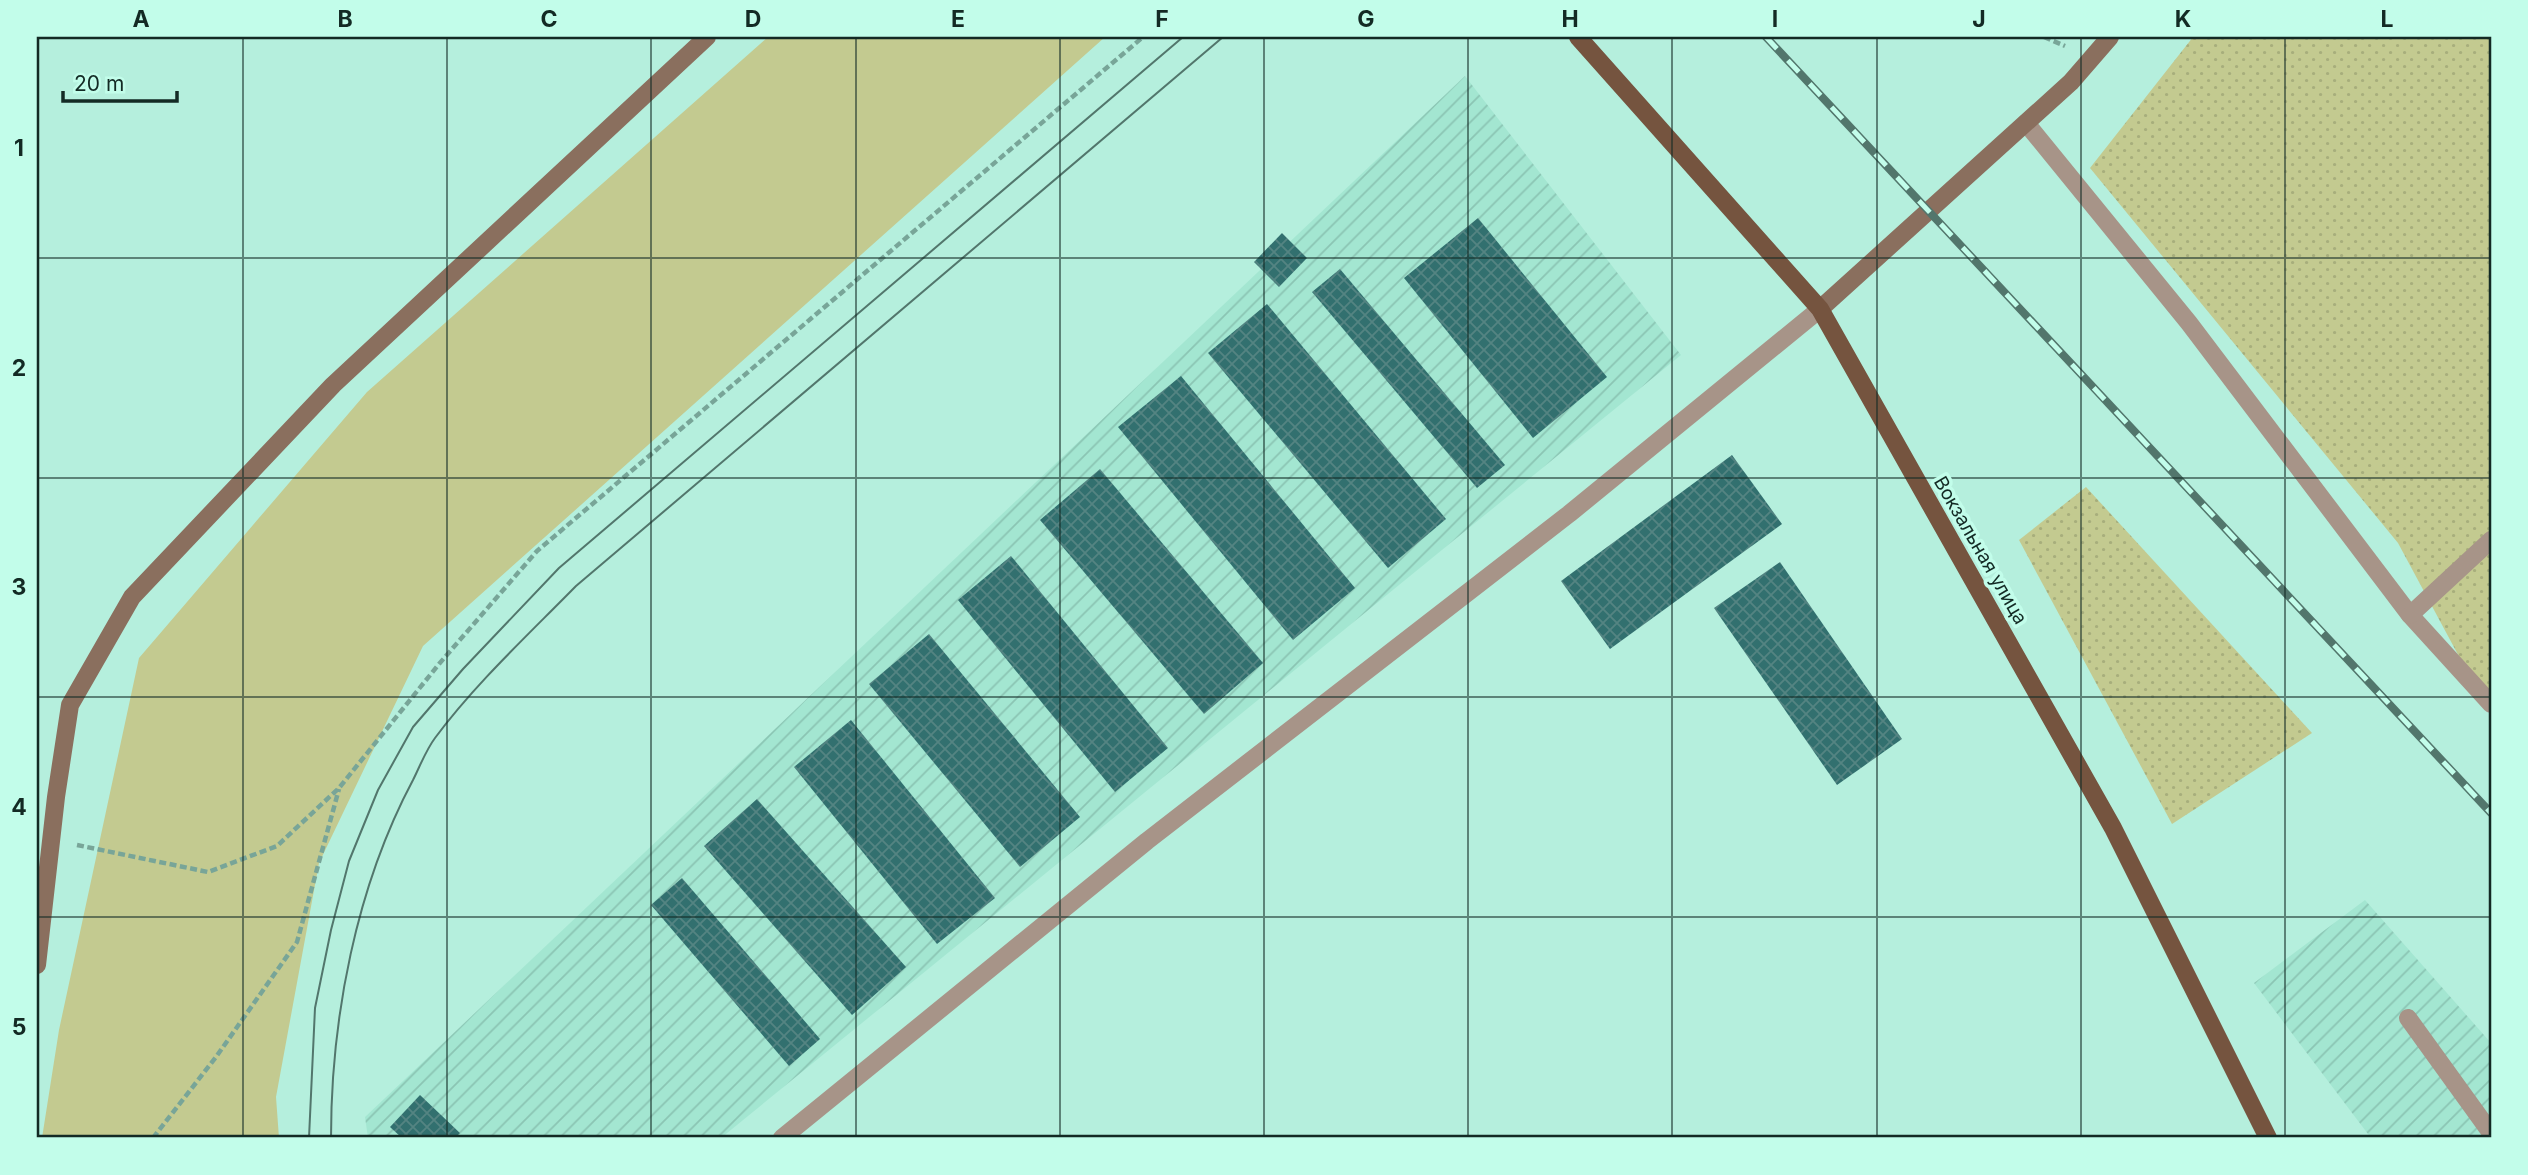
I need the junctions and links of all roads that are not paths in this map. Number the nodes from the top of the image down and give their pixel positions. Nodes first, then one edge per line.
1 (707, 37) edge
2 (1578, 37) edge
3 (2110, 37) edge
4 (2026, 123) junction
5 (1820, 309) junction
6 (2491, 540) edge
7 (2410, 615) junction
8 (2491, 704) edge
9 (37, 965) edge
10 (2408, 1018) dead end
11 (2491, 1133) edge
12 (782, 1138) edge
13 (2268, 1138) edge

1 - 9 street
2 - 5 main road, Вокзальная улица
3 - 4 street
4 - 5 street
4 - 7 lane
5 - 12 lane
5 - 13 main road, Вокзальная улица
6 - 7 lane
7 - 8 lane
10 - 11 lane

